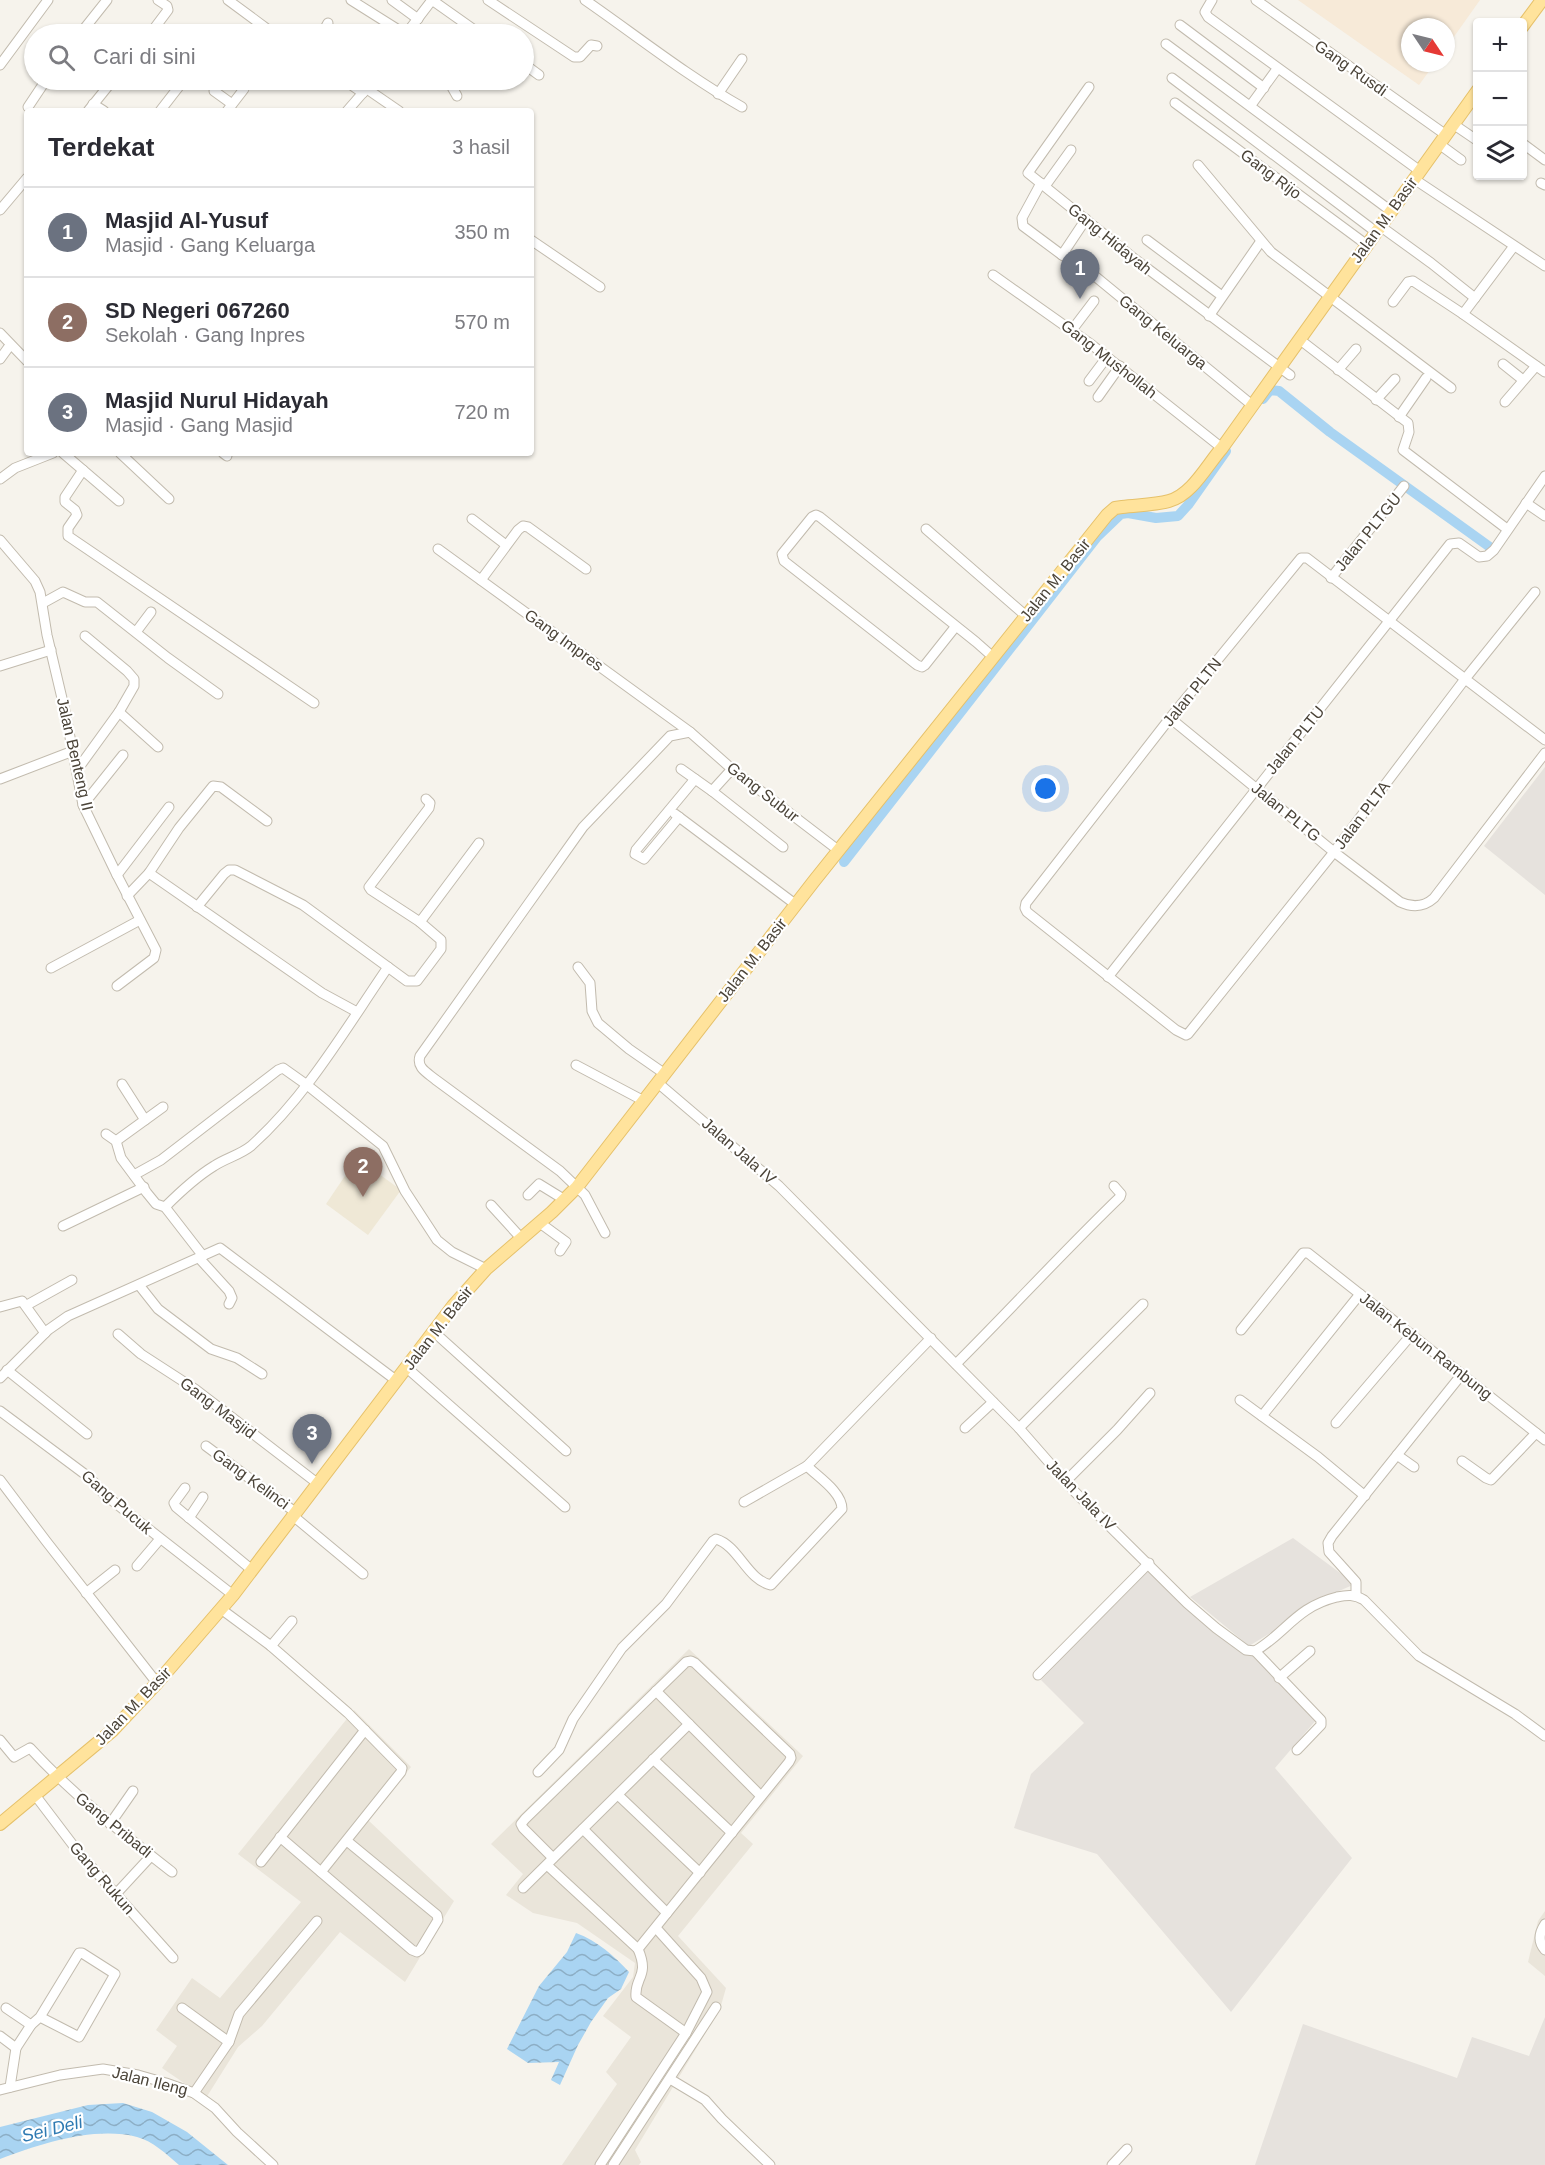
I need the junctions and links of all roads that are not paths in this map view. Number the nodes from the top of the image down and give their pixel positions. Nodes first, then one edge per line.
1 (48, 0) edge
2 (107, 0) edge
3 (158, 0) edge
4 (228, 0) edge
5 (351, 0) edge
6 (392, 0) edge
7 (432, 0) edge
8 (488, 0) edge
9 (585, 0) edge
10 (1212, 0) edge
11 (1256, 0) edge
12 (1542, 0) edge
13 (418, 19) junction
14 (1527, 20) edge
15 (30, 24) edge
16 (88, 24) edge
17 (158, 24) edge
18 (260, 24) edge
19 (389, 24) edge
20 (414, 24) edge
21 (466, 24) edge
22 (524, 24) edge
23 (1180, 25) dead end
24 (534, 30) edge
25 (24, 32) edge
26 (1167, 44) dead end
27 (597, 46) dead end
28 (742, 59) dead end
29 (0, 65) edge
30 (1277, 69) junction
31 (534, 71) edge
32 (539, 75) dead end
33 (1172, 78) dead end
34 (1089, 87) dead end
35 (1264, 88) junction
36 (39, 90) edge
37 (105, 90) edge
38 (176, 90) edge
39 (243, 90) edge
40 (454, 90) edge
41 (214, 91) dead end
42 (365, 91) joint
43 (718, 94) junction
44 (457, 96) dead end
45 (1473, 97) edge
46 (1175, 103) dead end
47 (1251, 105) junction
48 (28, 107) dead end
49 (230, 107) edge
50 (742, 107) dead end
51 (91, 108) edge
52 (162, 108) edge
53 (350, 108) edge
54 (394, 108) edge
55 (1454, 124) junction
56 (1473, 137) edge
57 (1442, 139) junction
58 (1527, 147) edge
59 (1071, 150) dead end
60 (1461, 160) dead end
61 (1545, 160) edge
62 (1198, 165) dead end
63 (1417, 175) junction
64 (24, 182) edge
65 (1043, 185) junction
66 (0, 210) edge
67 (1391, 211) junction
68 (1086, 219) junction
69 (1378, 229) junction
70 (1147, 240) dead end
71 (1261, 241) junction
72 (534, 242) edge
73 (1367, 245) junction
74 (1514, 246) junction
75 (1062, 255) junction
76 (1545, 266) edge
77 (993, 275) dead end
78 (600, 287) dead end
79 (1222, 296) junction
80 (1330, 296) junction
81 (1475, 298) junction
82 (1094, 301) dead end
83 (1393, 302) dead end
84 (1463, 315) junction
85 (1209, 316) junction
86 (1072, 330) junction
87 (0, 333) edge
88 (1299, 339) junction
89 (8, 348) dead end
90 (1356, 350) dead end
91 (1107, 357) junction
92 (24, 358) edge
93 (0, 359) edge
94 (1503, 364) dead end
95 (1120, 366) junction
96 (1536, 366) junction
97 (1279, 368) junction
98 (1338, 370) junction
99 (1545, 372) edge
100 (1290, 375) dead end
101 (1426, 378) dead end
102 (1395, 379) dead end
103 (1523, 380) junction
104 (1089, 381) dead end
105 (1451, 388) dead end
106 (1098, 396) dead end
107 (1376, 400) junction
108 (1505, 402) dead end
109 (1252, 405) junction
110 (1399, 417) junction
111 (1222, 448) junction
112 (45, 456) edge
113 (67, 456) edge
114 (123, 456) edge
115 (83, 470) junction
116 (2, 475) edge
117 (1545, 476) edge
118 (1404, 486) dead end
119 (169, 499) dead end
120 (119, 501) dead end
121 (1526, 503) junction
122 (1545, 516) edge
123 (472, 519) dead end
124 (926, 529) dead end
125 (1507, 529) junction
126 (0, 540) edge
127 (506, 545) junction
128 (438, 549) dead end
129 (586, 569) dead end
130 (1331, 578) junction
131 (481, 580) junction
132 (1535, 592) dead end
133 (43, 603) junction
134 (151, 612) dead end
135 (1026, 616) junction
136 (1390, 621) junction
137 (956, 626) junction
138 (136, 632) junction
139 (85, 636) dead end
140 (48, 651) junction
141 (993, 657) junction
142 (0, 666) edge
143 (1465, 679) junction
144 (218, 694) dead end
145 (314, 703) dead end
146 (119, 712) junction
147 (1170, 718) junction
148 (690, 732) junction
149 (1545, 740) edge
150 (159, 747) dead end
151 (73, 751) junction
152 (1545, 753) edge
153 (123, 755) dead end
154 (681, 769) dead end
155 (732, 769) junction
156 (77, 770) junction
157 (0, 779) edge
158 (695, 779) junction
159 (1257, 788) junction
160 (712, 791) junction
161 (426, 799) dead end
162 (83, 805) junction
163 (169, 807) dead end
164 (669, 809) junction
165 (680, 817) junction
166 (267, 821) dead end
167 (479, 843) dead end
168 (783, 847) dead end
169 (838, 850) junction
170 (1334, 852) junction
171 (149, 873) junction
172 (117, 875) junction
173 (127, 896) junction
174 (795, 904) junction
175 (197, 907) junction
176 (140, 920) junction
177 (420, 922) junction
178 (388, 967) junction
179 (578, 967) dead end
180 (51, 968) dead end
181 (1108, 977) junction
182 (117, 986) dead end
183 (357, 1012) junction
184 (1186, 1035) joint
185 (576, 1065) dead end
186 (662, 1078) junction
187 (122, 1084) dead end
188 (308, 1085) junction
189 (644, 1101) junction
190 (163, 1107) dead end
191 (145, 1120) junction
192 (106, 1134) dead end
193 (116, 1141) junction
194 (134, 1175) junction
195 (1114, 1186) dead end
196 (144, 1187) junction
197 (577, 1187) junction
198 (528, 1195) dead end
199 (565, 1200) junction
200 (491, 1205) dead end
201 (165, 1207) junction
202 (540, 1222) junction
203 (63, 1226) dead end
204 (605, 1233) dead end
205 (521, 1238) junction
206 (560, 1251) dead end
207 (201, 1257) junction
208 (486, 1269) junction
209 (72, 1280) dead end
210 (139, 1285) junction
211 (1360, 1294) junction
212 (229, 1304) dead end
213 (1143, 1304) dead end
214 (27, 1305) junction
215 (0, 1307) edge
216 (1241, 1330) dead end
217 (434, 1332) junction
218 (45, 1333) junction
219 (118, 1334) dead end
220 (1412, 1334) junction
221 (931, 1338) junction
222 (956, 1364) junction
223 (407, 1368) junction
224 (2, 1374) edge
225 (262, 1374) dead end
226 (1462, 1374) junction
227 (397, 1381) junction
228 (1150, 1393) dead end
229 (1240, 1400) dead end
230 (993, 1401) junction
231 (0, 1412) edge
232 (1262, 1416) junction
233 (1336, 1423) dead end
234 (965, 1428) dead end
235 (1019, 1428) junction
236 (1536, 1432) junction
237 (87, 1434) dead end
238 (1545, 1440) edge
239 (206, 1446) dead end
240 (566, 1451) dead end
241 (1397, 1455) junction
242 (1462, 1461) dead end
243 (807, 1467) junction
244 (1414, 1467) dead end
245 (0, 1479) edge
246 (1066, 1481) junction
247 (317, 1483) junction
248 (185, 1488) dead end
249 (1365, 1496) junction
250 (203, 1497) dead end
251 (744, 1502) dead end
252 (564, 1507) dead end
253 (294, 1514) junction
254 (189, 1518) junction
255 (160, 1539) junction
256 (1149, 1563) junction
257 (137, 1566) dead end
258 (114, 1570) dead end
259 (252, 1570) junction
260 (363, 1574) dead end
261 (86, 1593) junction
262 (233, 1594) junction
263 (1356, 1596) junction
264 (221, 1609) junction
265 (292, 1621) dead end
266 (271, 1646) junction
267 (1255, 1651) junction
268 (1310, 1651) dead end
269 (1038, 1675) dead end
270 (1279, 1678) junction
271 (157, 1683) junction
272 (656, 1691) junction
273 (689, 1724) junction
274 (365, 1730) junction
275 (1545, 1737) edge
276 (0, 1740) edge
277 (1297, 1750) dead end
278 (653, 1759) junction
279 (538, 1772) dead end
280 (57, 1778) junction
281 (133, 1791) dead end
282 (35, 1795) junction
283 (618, 1795) junction
284 (761, 1796) junction
285 (0, 1824) edge
286 (110, 1824) junction
287 (583, 1829) junction
288 (732, 1833) junction
289 (280, 1837) junction
290 (347, 1841) junction
291 (151, 1856) junction
292 (261, 1862) dead end
293 (550, 1862) junction
294 (172, 1872) dead end
295 (321, 1872) junction
296 (700, 1873) junction
297 (523, 1888) dead end
298 (115, 1895) junction
299 (667, 1913) junction
300 (316, 1921) dead end
301 (1545, 1924) edge
302 (656, 1928) junction
303 (638, 1949) junction
304 (1545, 1950) edge
305 (173, 1958) dead end
306 (716, 2007) dead end
307 (6, 2008) dead end
308 (182, 2008) dead end
309 (40, 2018) junction
310 (31, 2025) junction
311 (686, 2033) junction
312 (0, 2036) edge
313 (230, 2042) junction
314 (16, 2048) junction
315 (669, 2079) junction
316 (10, 2087) junction
317 (0, 2090) edge
318 (194, 2093) junction
319 (1127, 2149) dead end
320 (273, 2165) edge
321 (600, 2165) edge
322 (613, 2165) edge
323 (770, 2165) edge
324 (1112, 2165) edge

1 - 15 street
2 - 16 street
3 - 17 street
4 - 18 street
5 - 19 street
6 - 13 street
7 - 13 street
7 - 21 street
8 - 22 street
9 - 43 street
10 - 30 street
11 - 57 street, Gang Rusdi
12 - 14 main road
13 - 20 street
23 - 35 street
24 - 27 street
25 - 29 street
26 - 47 street
28 - 43 street
30 - 35 street
30 - 63 street
31 - 32 street
33 - 69 street
34 - 65 street
35 - 47 street
36 - 48 street
37 - 51 street
38 - 52 street
39 - 49 street
40 - 44 street
41 - 49 street
42 - 53 street
42 - 54 street
43 - 50 street
45 - 55 main road, Jalan M. Basir
46 - 73 street, Gang Rijo
47 - 67 street
55 - 56 street
55 - 57 main road, Jalan M. Basir
57 - 60 street, Gang Rusdi
57 - 63 main road, Jalan M. Basir
58 - 61 street
59 - 65 street
62 - 71 street
63 - 67 main road, Jalan M. Basir
63 - 74 street
64 - 66 street
65 - 68 street, Gang Hidayah
65 - 75 street, Gang Keluarga
67 - 69 main road, Jalan M. Basir
68 - 75 street
68 - 85 street, Gang Hidayah
69 - 73 main road, Jalan M. Basir
69 - 81 street
70 - 79 street
71 - 79 street
71 - 80 street
72 - 78 street
73 - 80 main road, Jalan M. Basir
74 - 76 street
74 - 81 street
75 - 109 street, Gang Keluarga
77 - 86 street, Gang Mushollah
79 - 85 street
80 - 88 main road, Jalan M. Basir
80 - 105 street
81 - 84 street
82 - 86 street
83 - 84 street
84 - 96 street
85 - 97 street, Gang Hidayah
86 - 91 street, Gang Mushollah
87 - 92 street
88 - 97 main road, Jalan M. Basir
88 - 98 street
89 - 93 street
90 - 98 street
91 - 95 street, Gang Mushollah
91 - 104 street
94 - 103 street
95 - 106 street
95 - 111 street, Gang Mushollah
96 - 99 street
96 - 103 street
97 - 100 street, Gang Hidayah
97 - 109 main road, Jalan M. Basir
98 - 107 street
101 - 110 street
102 - 107 street
103 - 108 street
107 - 110 street
109 - 111 main road, Jalan M. Basir
110 - 125 street
111 - 135 main road, Jalan M. Basir
112 - 116 street
113 - 115 street
114 - 119 street
115 - 120 street
115 - 145 street
117 - 121 street
118 - 130 street, Jalan PLTGU
121 - 122 street
121 - 125 street
123 - 127 street
124 - 135 street
125 - 136 street, Jalan PLTU
126 - 133 street, Jalan Benteng II
127 - 129 street
127 - 131 street
128 - 131 street, Gang Impres
130 - 136 street, Jalan PLTN
130 - 147 street, Jalan PLTN
131 - 148 street, Gang Impres
132 - 143 street, Jalan PLTA
133 - 138 street
133 - 140 street, Jalan Benteng II
134 - 138 street
135 - 141 main road, Jalan M. Basir
136 - 143 street, Jalan PLTN
136 - 159 street, Jalan PLTU
137 - 137 street
137 - 141 street
138 - 144 street
139 - 146 street
140 - 142 street
140 - 151 street, Jalan Benteng II
141 - 169 main road, Jalan M. Basir
143 - 149 street, Jalan PLTN
143 - 170 street, Jalan PLTA
146 - 150 street
146 - 156 street
147 - 159 street, Jalan PLTG
147 - 181 street, Jalan PLTN
148 - 155 street, Gang Subur
148 - 197 street
151 - 156 street, Jalan Benteng II
151 - 157 street
152 - 170 street, Jalan PLTG
153 - 162 street
154 - 158 street
155 - 160 street
155 - 169 street, Gang Subur
156 - 162 street, Jalan Benteng II
158 - 160 street
158 - 164 street
159 - 170 street, Jalan PLTG
159 - 181 street, Jalan PLTU
160 - 168 street
161 - 177 street
162 - 172 street, Jalan Benteng II
163 - 172 street
164 - 165 street
164 - 165 street
165 - 174 street
166 - 171 street
167 - 177 street
169 - 174 main road, Jalan M. Basir
170 - 184 street, Jalan PLTA
171 - 173 street
171 - 175 street
172 - 173 street, Jalan Benteng II
173 - 176 street, Jalan Benteng II
174 - 186 main road, Jalan M. Basir
175 - 178 street
175 - 183 street
176 - 180 street
176 - 182 street, Jalan Benteng II
177 - 178 street
178 - 183 street
179 - 186 street, Jalan Jala IV
181 - 184 street, Jalan PLTN
183 - 188 street
185 - 189 street
186 - 189 main road, Jalan M. Basir
186 - 221 street, Jalan Jala IV
187 - 191 street
188 - 194 street
188 - 201 street
188 - 208 street
189 - 197 main road, Jalan M. Basir
190 - 191 street
191 - 193 street
192 - 193 street
193 - 194 street
194 - 196 street
195 - 222 street
196 - 201 street
196 - 203 street
197 - 199 main road, Jalan M. Basir
197 - 204 street
198 - 199 street
199 - 202 main road, Jalan M. Basir
200 - 205 street
201 - 207 street
202 - 205 main road, Jalan M. Basir
202 - 206 street
205 - 208 main road, Jalan M. Basir
207 - 210 street
207 - 212 street
207 - 227 street
208 - 217 main road, Jalan M. Basir
209 - 214 street
210 - 218 street
210 - 225 street
211 - 216 street, Jalan Kebun Rambung
211 - 220 street, Jalan Kebun Rambung
211 - 232 street
213 - 235 street
214 - 215 street
214 - 218 street
217 - 223 main road, Jalan M. Basir
217 - 240 street
218 - 224 street
219 - 247 street, Gang Masjid
220 - 226 street, Jalan Kebun Rambung
220 - 233 street
221 - 222 street, Jalan Jala IV
221 - 243 street
222 - 230 street, Jalan Jala IV
223 - 227 main road, Jalan M. Basir
223 - 252 street
224 - 237 street
226 - 236 street, Jalan Kebun Rambung
226 - 241 street
227 - 247 main road, Jalan M. Basir
228 - 246 street
229 - 232 street
230 - 234 street
230 - 235 street, Jalan Jala IV
231 - 255 street, Gang Pucuk
232 - 249 street
235 - 246 street, Jalan Jala IV
236 - 238 street, Jalan Kebun Rambung
236 - 242 street
239 - 253 street, Gang Kelinci
241 - 244 street
241 - 249 street
243 - 251 street
243 - 279 street
245 - 261 street
246 - 256 street, Jalan Jala IV
247 - 253 main road, Jalan M. Basir
248 - 254 street
249 - 263 street
250 - 254 street
253 - 259 main road, Jalan M. Basir
253 - 260 street, Gang Kelinci
254 - 259 street
255 - 257 street
255 - 262 street, Gang Pucuk
256 - 267 street, Jalan Jala IV
256 - 269 street
258 - 261 street
259 - 262 main road, Jalan M. Basir
261 - 271 street
262 - 264 main road, Jalan M. Basir
263 - 267 street
263 - 275 street
264 - 266 street
264 - 271 main road, Jalan M. Basir
265 - 266 street
266 - 274 street
267 - 270 street
268 - 270 street
270 - 277 street
271 - 280 main road, Jalan M. Basir
272 - 273 street
272 - 284 street
272 - 293 street
273 - 278 street
273 - 284 street
274 - 289 street
274 - 290 street
276 - 280 street, Gang Pribadi
278 - 283 street
278 - 288 street
280 - 282 main road, Jalan M. Basir
280 - 286 street, Gang Pribadi
281 - 286 street
282 - 285 main road, Jalan M. Basir
282 - 298 street, Gang Rukun
283 - 287 street
283 - 296 street
284 - 288 street
286 - 291 street, Gang Pribadi
287 - 293 street
287 - 299 street
288 - 296 street
289 - 292 street
289 - 295 street
290 - 295 street
290 - 295 street
291 - 294 street, Gang Pribadi
291 - 298 street
293 - 297 street
293 - 303 street
296 - 299 street
298 - 305 street, Gang Rukun
299 - 302 street
300 - 313 street
301 - 304 street
302 - 303 street
302 - 311 street
303 - 311 street
306 - 315 street
307 - 310 street
308 - 313 street
309 - 309 street
309 - 310 street
310 - 314 street
311 - 321 street
312 - 314 street
313 - 318 street
314 - 316 street
315 - 322 street
315 - 323 street
316 - 317 street, Jalan Ileng
316 - 318 street, Jalan Ileng
318 - 320 street, Jalan Ileng
319 - 324 street

